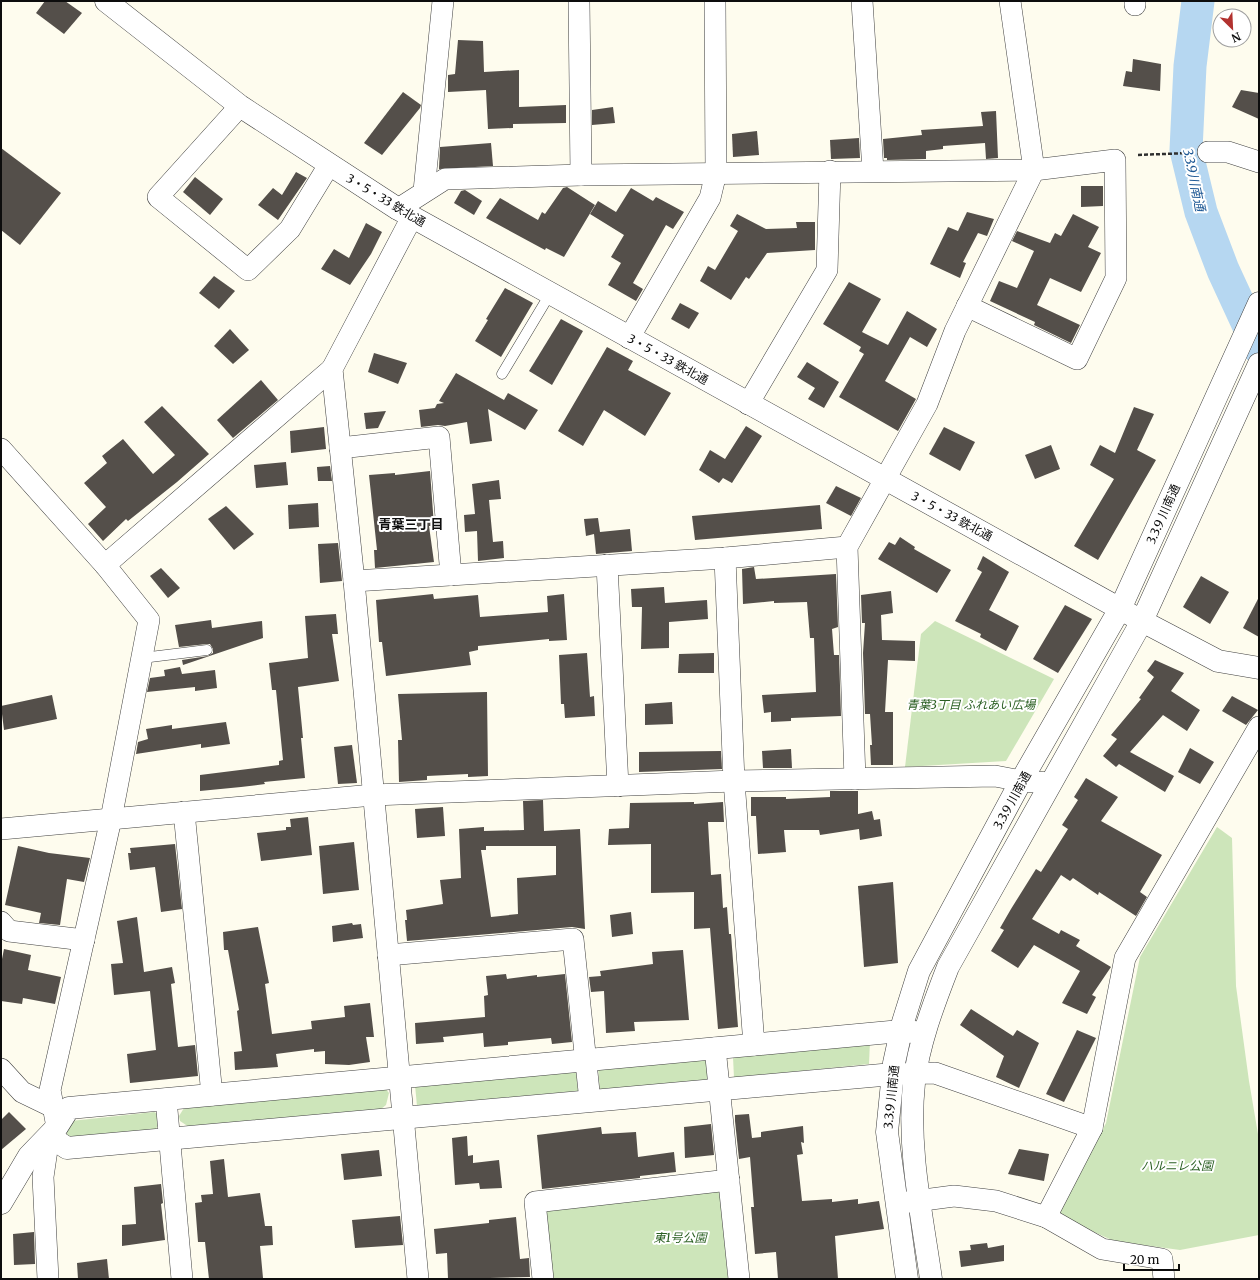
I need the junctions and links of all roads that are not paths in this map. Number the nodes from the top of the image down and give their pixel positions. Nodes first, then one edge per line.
1 (106, 1) edge
2 (443, 1) edge
3 (579, 1) edge
4 (715, 1) edge
5 (862, 1) edge
6 (1010, 1) edge
7 (240, 106) junction
8 (1208, 152) road end
9 (1259, 162) edge
10 (329, 165) junction
11 (1034, 170) junction
12 (873, 171) junction
13 (830, 172) junction
14 (716, 173) junction
15 (580, 175) junction
16 (424, 191) junction
17 (405, 213) junction
18 (550, 294) junction
19 (1258, 304) edge
20 (967, 306) junction
21 (629, 338) junction
22 (332, 369) junction
23 (1256, 371) edge
24 (502, 374) dead end
25 (748, 404) junction
26 (340, 448) junction
27 (1, 449) edge
28 (885, 480) junction
29 (847, 547) junction
30 (725, 558) junction
31 (105, 565) junction
32 (607, 565) junction
33 (451, 575) junction
34 (354, 581) junction
35 (1121, 607) junction
36 (1142, 621) junction
37 (207, 650) dead end
38 (142, 658) junction
39 (1259, 668) edge
40 (1259, 727) edge
41 (855, 779) junction
42 (734, 781) junction
43 (1021, 781) junction
44 (1050, 783) junction
45 (618, 786) junction
46 (372, 795) junction
47 (184, 812) junction
48 (111, 818) junction
49 (1, 829) edge
50 (1, 922) edge
51 (84, 940) junction
52 (388, 955) junction
53 (901, 1031) junction
54 (925, 1034) junction
55 (754, 1045) junction
56 (715, 1048) junction
57 (586, 1060) junction
58 (1, 1069) edge
59 (893, 1074) junction
60 (916, 1075) junction
61 (399, 1078) junction
62 (720, 1090) junction
63 (212, 1095) junction
64 (166, 1099) junction
65 (590, 1101) junction
66 (403, 1118) junction
67 (53, 1123) junction
68 (1092, 1128) junction
69 (170, 1139) junction
70 (729, 1180) junction
71 (920, 1201) junction
72 (1, 1203) edge
73 (896, 1203) junction
74 (1046, 1217) junction
75 (48, 1279) edge
76 (182, 1279) edge
77 (414, 1279) edge
78 (543, 1279) edge
79 (739, 1279) edge
80 (907, 1279) edge
81 (931, 1279) edge
82 (1164, 1279) edge

1 - 7 street, 3・5・33 鉄北通
2 - 16 street
3 - 15 street
4 - 14 street
5 - 12 street
6 - 11 street
7 - 10 street, 3・5・33 鉄北通
7 - 10 street
8 - 9 street
10 - 17 street, 3・5・33 鉄北通
11 - 12 street
11 - 20 street
11 - 20 street
12 - 13 street
13 - 14 street
13 - 25 street
14 - 15 street
14 - 21 street
15 - 16 street
16 - 17 street
17 - 18 street, 3・5・33 鉄北通
17 - 22 street
18 - 21 street, 3・5・33 鉄北通
18 - 24 lane
19 - 35 street, 3.3.9 川南通
20 - 28 street
21 - 25 street, 3・5・33 鉄北通
22 - 26 street
22 - 31 street
23 - 36 street, 3.3.9 川南通
25 - 28 street, 3・5・33 鉄北通
26 - 33 street
26 - 34 street
27 - 31 street
28 - 29 street
28 - 35 street, 3・5・33 鉄北通
29 - 30 street
29 - 41 street
30 - 32 street
30 - 42 street
31 - 38 street
32 - 33 street
32 - 45 street
33 - 34 street
34 - 46 street
35 - 36 street, 3・5・33 鉄北通
35 - 43 street, 3.3.9 川南通
36 - 39 street, 3・5・33 鉄北通
36 - 44 street, 3.3.9 川南通
37 - 38 lane
38 - 48 street
40 - 68 street
41 - 42 street
41 - 43 street
42 - 45 street
42 - 55 street
43 - 44 street
43 - 53 street, 3.3.9 川南通
44 - 54 street, 3.3.9 川南通
45 - 46 street
46 - 47 street
46 - 52 street
47 - 48 street
47 - 63 street
48 - 49 street
48 - 51 street
50 - 51 street
51 - 67 street
52 - 57 street
52 - 61 street
53 - 54 street
53 - 55 street
53 - 59 street, 3.3.9 川南通
54 - 60 street, 3.3.9 川南通
55 - 56 street
56 - 57 street
56 - 62 street
57 - 61 street
57 - 65 street
58 - 67 street
59 - 60 street
59 - 62 street
59 - 73 street, 3.3.9 川南通
60 - 68 street
60 - 71 street, 3.3.9 川南通
61 - 63 street
61 - 66 street
62 - 65 street
62 - 70 street
63 - 64 street
64 - 67 street
64 - 69 street
65 - 66 street
66 - 69 street
66 - 77 street
67 - 69 street
67 - 72 street
67 - 75 street
68 - 74 street
69 - 76 street
70 - 78 street
70 - 79 street
71 - 73 street
71 - 74 street
71 - 81 street, 3.3.9 川南通
73 - 80 street, 3.3.9 川南通
74 - 82 street

